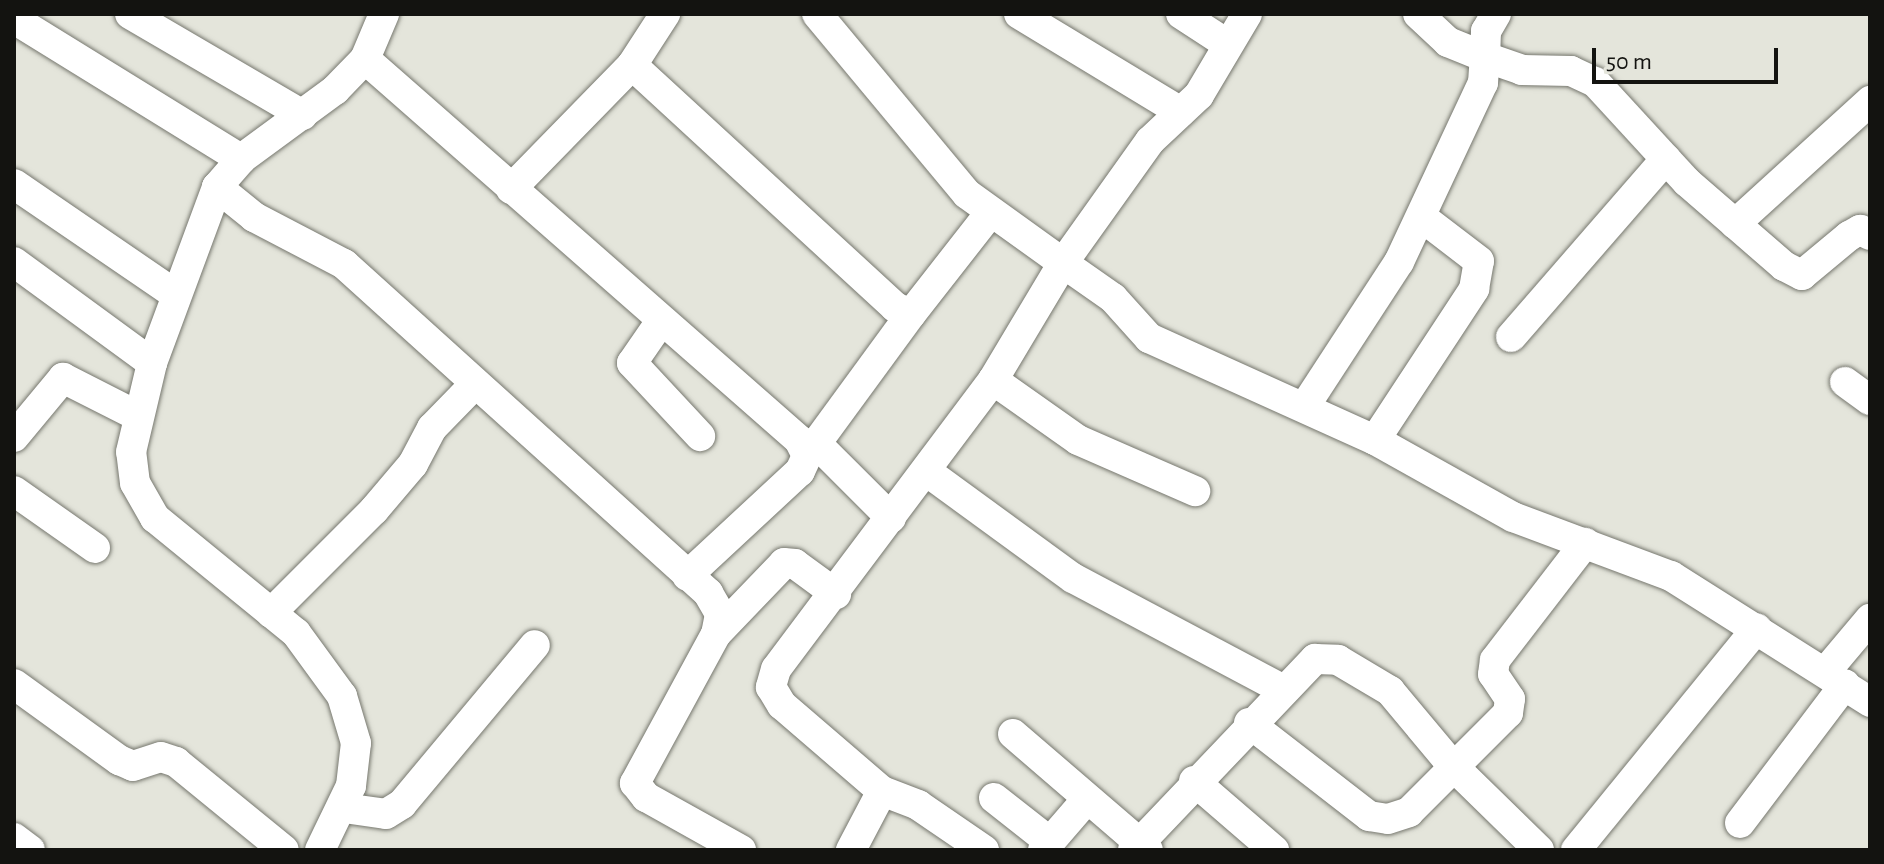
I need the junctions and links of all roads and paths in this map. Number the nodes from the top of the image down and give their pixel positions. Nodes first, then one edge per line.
1 (384, 14) edge
2 (665, 14) edge
3 (817, 14) edge
4 (1019, 14) edge
5 (1181, 14) edge
6 (1247, 14) edge
7 (1418, 14) edge
8 (1496, 14) edge
9 (133, 15) edge
10 (14, 19) edge
11 (1227, 44) junction
12 (1485, 57) junction
13 (365, 59) junction
14 (632, 65) junction
15 (1870, 101) edge
16 (1181, 112) junction
17 (303, 115) junction
18 (241, 159) junction
19 (1666, 159) junction
20 (14, 184) edge
21 (217, 187) junction
22 (511, 189) junction
23 (989, 214) junction
24 (1423, 218) junction
25 (1735, 224) junction
26 (1870, 235) edge
27 (14, 262) edge
28 (1063, 263) junction
29 (176, 295) junction
30 (911, 314) junction
31 (661, 321) junction
32 (1511, 337) dead end
33 (152, 363) junction
34 (993, 380) junction
35 (1845, 382) dead end
36 (474, 385) junction
37 (1870, 400) edge
38 (1305, 406) junction
39 (136, 415) junction
40 (700, 436) dead end
41 (14, 437) edge
42 (1375, 440) junction
43 (811, 450) junction
44 (926, 471) junction
45 (14, 491) edge
46 (1195, 491) dead end
47 (891, 518) junction
48 (1585, 543) junction
49 (95, 548) dead end
50 (687, 576) junction
51 (836, 594) junction
52 (271, 613) junction
53 (1870, 619) edge
54 (1757, 628) junction
55 (716, 634) junction
56 (535, 645) dead end
57 (1836, 677) junction
58 (14, 684) edge
59 (1282, 689) junction
60 (1870, 702) edge
61 (1249, 723) junction
62 (1013, 734) dead end
63 (1451, 764) junction
64 (1194, 781) junction
65 (882, 791) junction
66 (994, 798) dead end
67 (1087, 799) junction
68 (344, 808) junction
69 (1740, 823) dead end
70 (14, 838) edge
71 (1047, 846) edge
72 (1139, 848) edge
73 (30, 850) edge
74 (284, 850) edge
75 (320, 850) edge
76 (741, 850) edge
77 (851, 850) edge
78 (984, 850) edge
79 (1274, 850) edge
80 (1539, 850) edge
81 (1576, 850) edge

1 - 13 street
2 - 14 street
3 - 23 street
4 - 16 street
5 - 11 street
6 - 11 street
7 - 12 street
8 - 12 street
9 - 17 street
10 - 18 street
11 - 16 street
12 - 19 street
12 - 24 street
13 - 17 street
13 - 22 street
14 - 22 street
14 - 30 street
15 - 25 street
16 - 28 street
17 - 18 street
18 - 21 street
19 - 25 street
19 - 32 street
20 - 29 street
21 - 29 street
21 - 36 street
22 - 31 street
23 - 28 street
23 - 30 street
24 - 38 street
24 - 42 street
25 - 26 street
27 - 33 street
28 - 34 street
28 - 38 street
29 - 33 street
30 - 43 street
31 - 40 street
31 - 43 street
33 - 39 street
34 - 44 street
34 - 46 street
35 - 37 street
36 - 50 street
36 - 52 street
38 - 42 street
39 - 41 street
39 - 52 street
42 - 48 street
43 - 47 street
43 - 50 street
44 - 47 street
44 - 59 street
45 - 49 street
47 - 51 street
48 - 54 street
48 - 63 street
50 - 55 street
51 - 55 street
51 - 65 street
52 - 68 street
53 - 57 street
54 - 57 street
54 - 81 street
55 - 76 street
56 - 68 street
57 - 60 street
57 - 69 street
58 - 74 street
59 - 61 street
59 - 63 street
61 - 63 street
61 - 64 street
62 - 67 street
63 - 80 street
64 - 72 street
64 - 79 street
65 - 77 street
65 - 78 street
66 - 71 street
67 - 71 street
67 - 72 street
68 - 75 street
70 - 73 street

